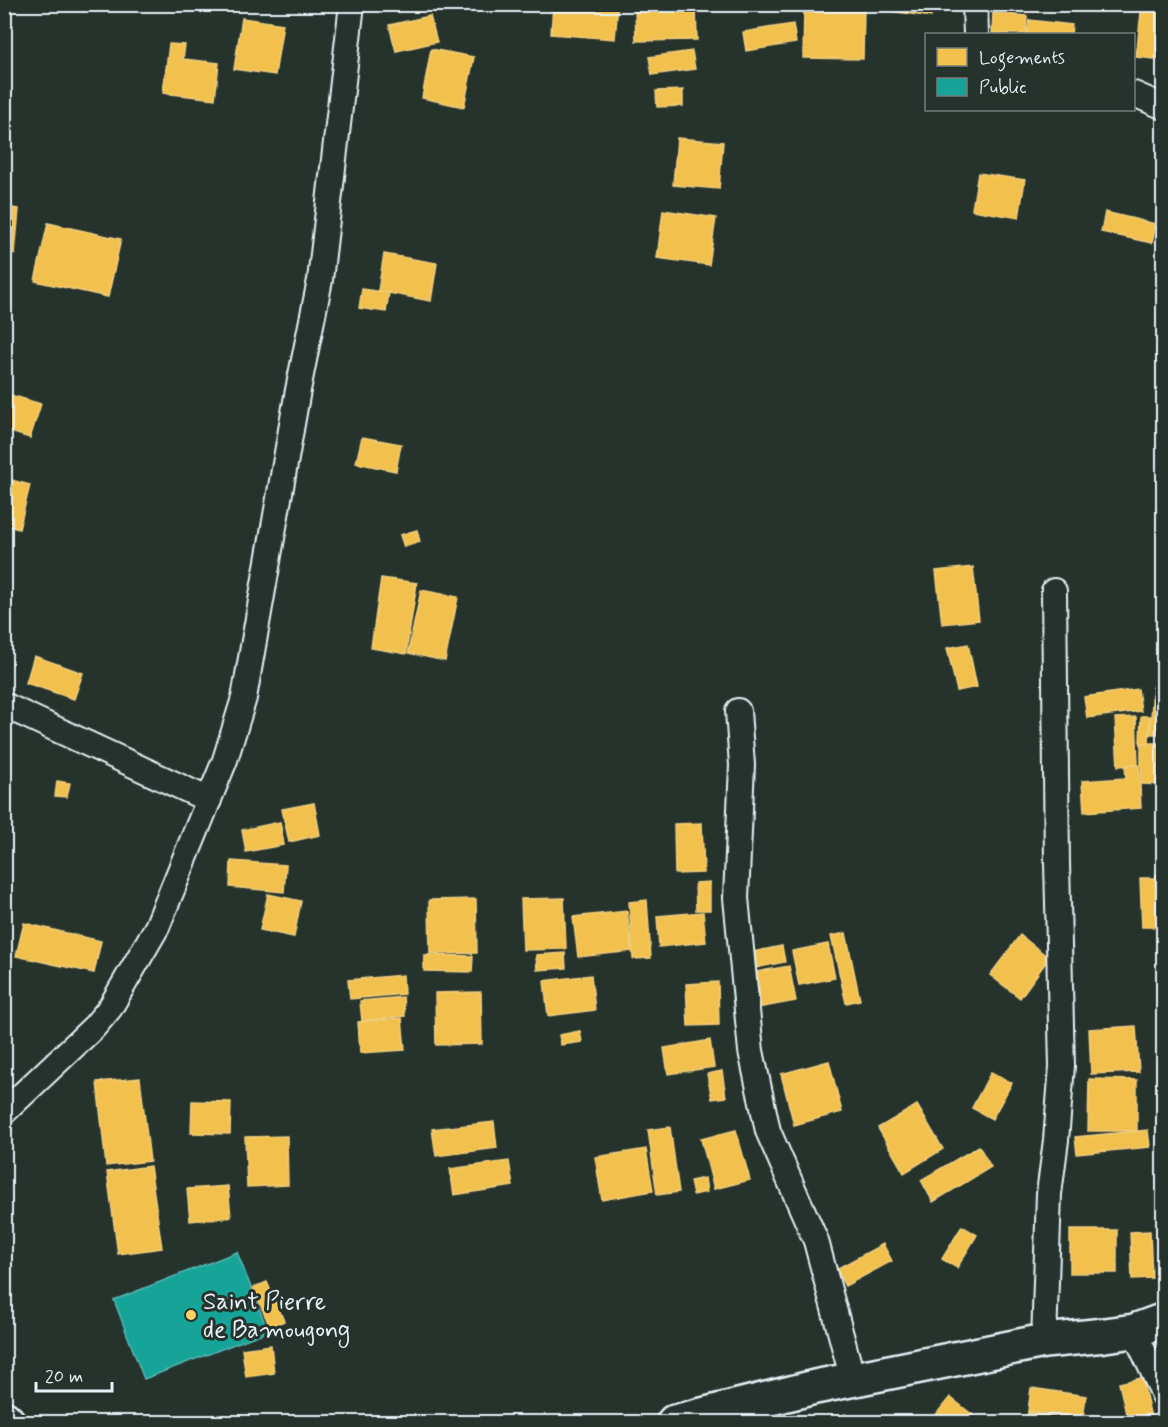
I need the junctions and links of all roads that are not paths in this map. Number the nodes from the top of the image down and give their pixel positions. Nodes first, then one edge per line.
1 (352, 4) edge
2 (975, 4) edge
3 (976, 33) edge
4 (1135, 94) edge
5 (1164, 107) edge
6 (1054, 591) dead end
7 (4, 705) edge
8 (738, 711) dead end
9 (209, 800) junction
10 (4, 1112) edge
11 (1149, 1326) edge
12 (1044, 1341) junction
13 (853, 1380) junction
14 (1164, 1395) edge
15 (4, 1418) edge
16 (8, 1422) edge
17 (674, 1422) edge

1 - 9 street
2 - 3 street
4 - 5 street
6 - 12 street
7 - 9 street
8 - 13 street
9 - 10 street
11 - 12 street
11 - 14 street
12 - 13 street
13 - 17 street
15 - 16 street

